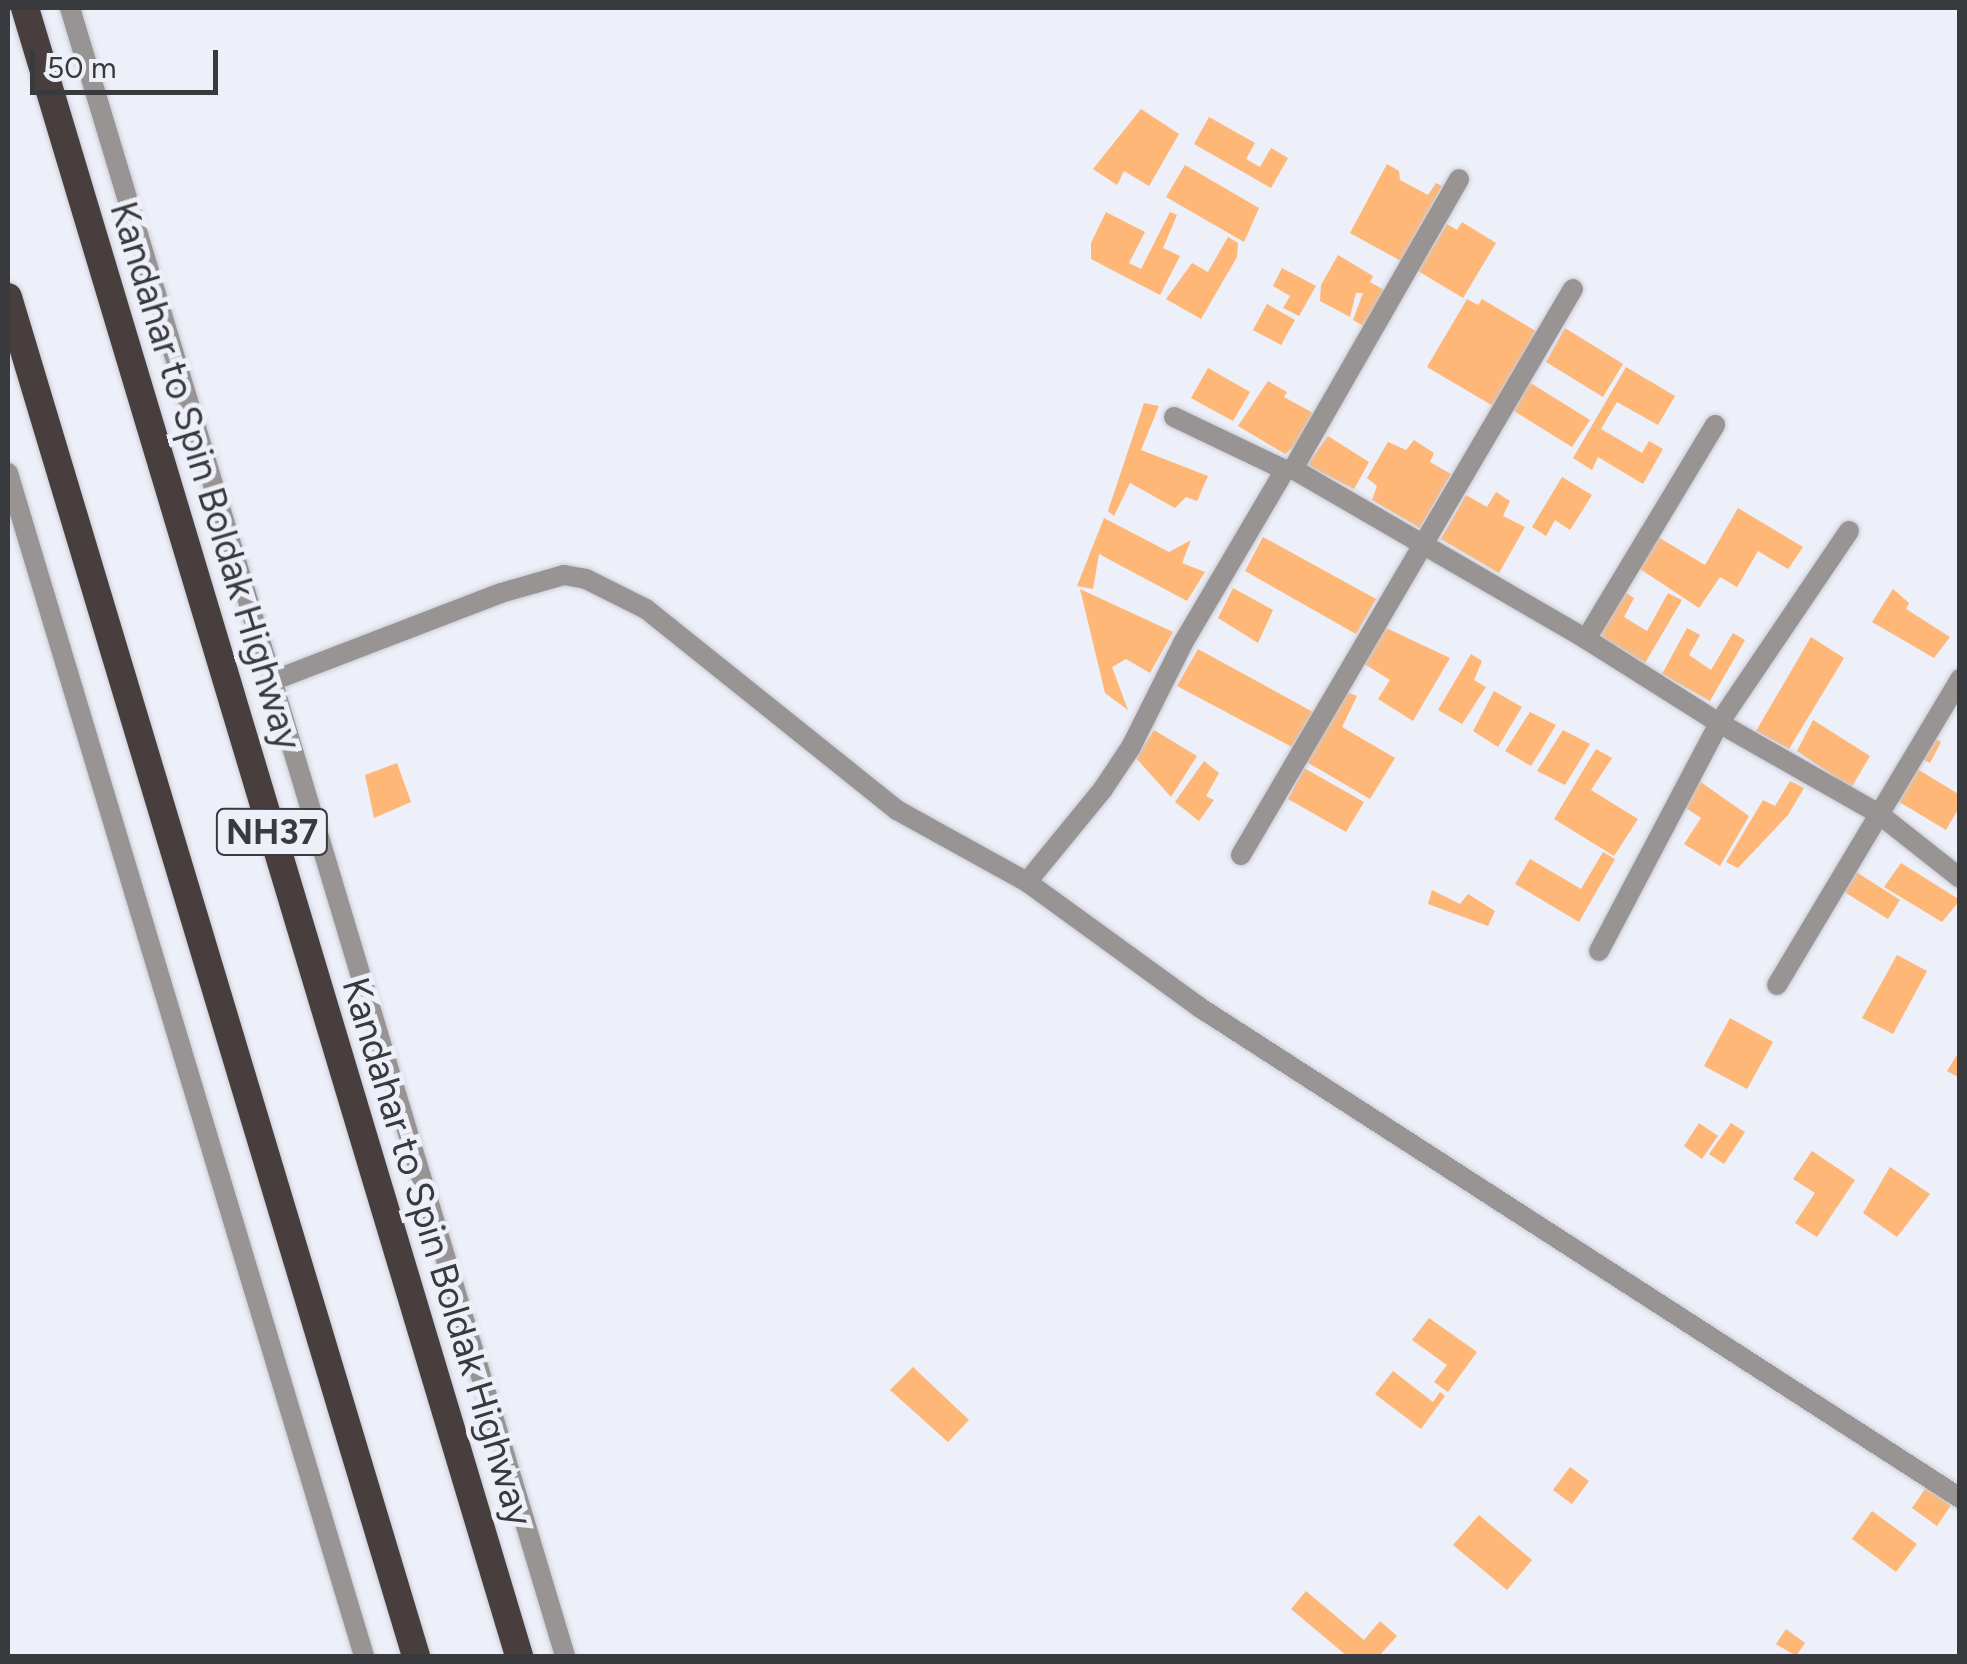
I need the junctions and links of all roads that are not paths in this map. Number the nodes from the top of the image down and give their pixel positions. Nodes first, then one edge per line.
1 (26, 8) edge
2 (70, 8) edge
3 (1459, 179) dead end
4 (1573, 289) dead end
5 (8, 297) edge
6 (1174, 417) dead end
7 (1715, 425) dead end
8 (1289, 470) junction
9 (8, 472) edge
10 (1850, 530) dead end
11 (1425, 545) junction
12 (1586, 639) junction
13 (1960, 679) edge
14 (272, 681) junction
15 (1718, 723) junction
16 (1879, 814) junction
17 (1241, 854) dead end
18 (1960, 878) edge
19 (1027, 882) junction
20 (1599, 951) dead end
21 (1778, 984) dead end
22 (1960, 1498) edge
23 (364, 1656) edge
24 (416, 1656) edge
25 (519, 1656) edge
26 (565, 1656) edge

1 - 25 highway, Kandahar to Spin Boldak Highway / NH37
2 - 14 street
3 - 8 street
4 - 11 street
5 - 24 highway, NH37
6 - 8 street
7 - 12 street
8 - 11 street
8 - 19 street
9 - 23 street
10 - 15 street
11 - 12 street
11 - 17 street
12 - 15 street
13 - 16 street
14 - 19 street
14 - 26 street
15 - 16 street
15 - 20 street
16 - 18 street
16 - 21 street
19 - 22 street

